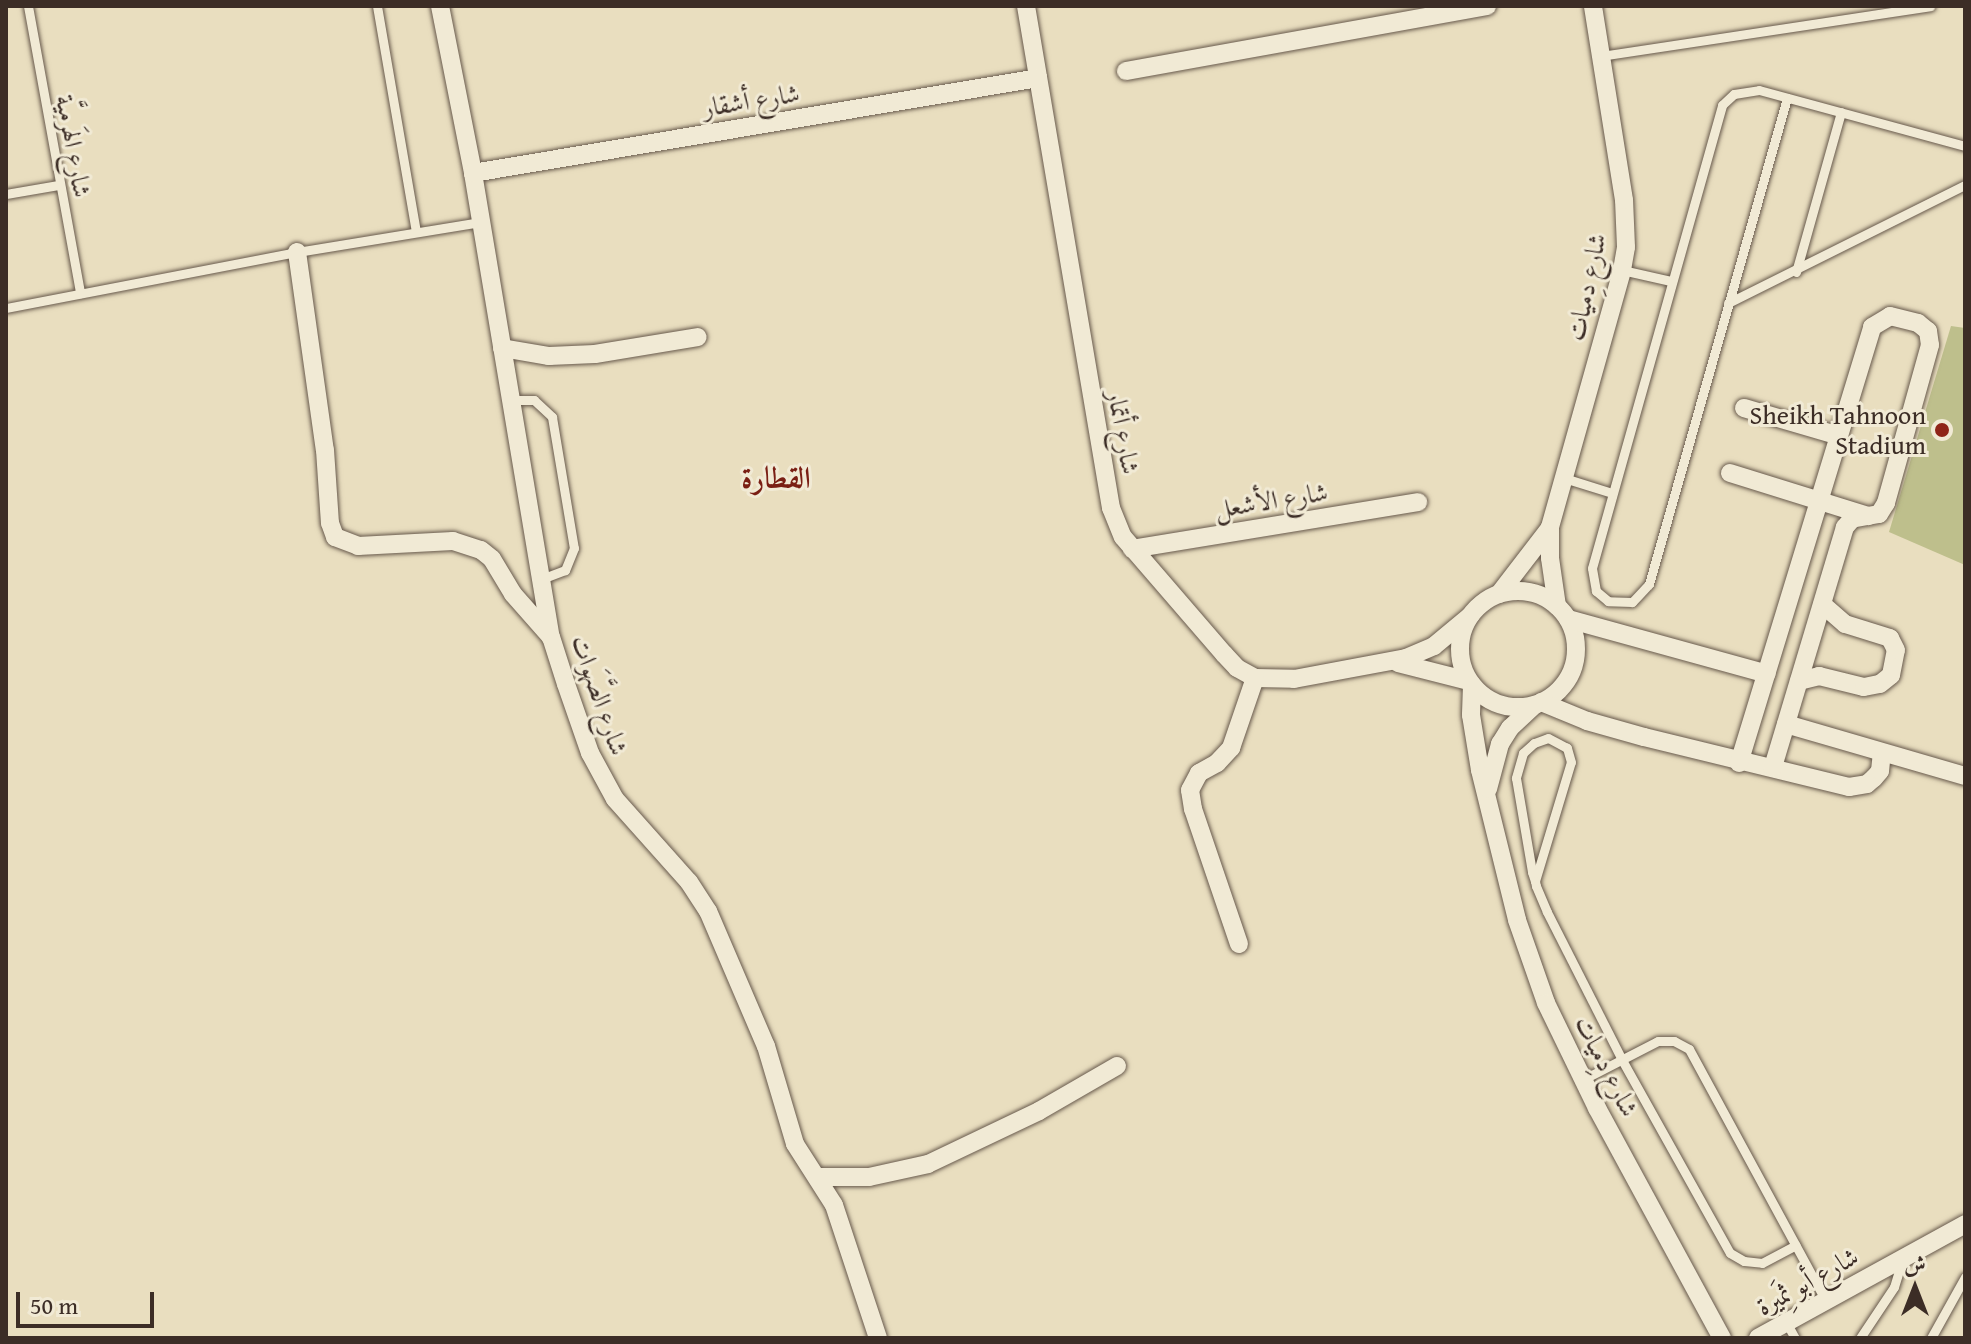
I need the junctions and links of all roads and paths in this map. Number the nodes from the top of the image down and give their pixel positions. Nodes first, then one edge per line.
1 (28, 6) edge
2 (377, 6) edge
3 (440, 6) edge
4 (1026, 6) edge
5 (1487, 6) edge
6 (1593, 6) edge
7 (1930, 6) edge
8 (1601, 56) junction
9 (1126, 71) dead end
10 (1038, 78) junction
11 (1787, 98) junction
12 (1841, 112) junction
13 (1965, 146) edge
14 (473, 173) junction
15 (58, 185) junction
16 (1965, 185) edge
17 (6, 194) edge
18 (481, 222) junction
19 (416, 232) junction
20 (297, 252) junction
21 (1622, 270) junction
22 (1796, 272) junction
23 (1671, 281) junction
24 (80, 293) junction
25 (1728, 303) junction
26 (6, 308) edge
27 (698, 337) dead end
28 (502, 348) junction
29 (510, 400) junction
30 (1744, 408) dead end
31 (1839, 436) junction
32 (1730, 473) dead end
33 (1564, 478) junction
34 (1612, 493) junction
35 (1819, 501) junction
36 (1418, 502) dead end
37 (1870, 517) junction
38 (1550, 527) junction
39 (1132, 549) junction
40 (541, 579) junction
41 (1499, 594) junction
42 (1822, 604) junction
43 (1563, 613) junction
44 (1470, 616) junction
45 (551, 637) junction
46 (1391, 662) junction
47 (1767, 674) junction
48 (1255, 678) junction
49 (1799, 681) junction
50 (1471, 683) junction
51 (1540, 703) junction
52 (1786, 724) junction
53 (1882, 753) junction
54 (1739, 763) junction
55 (1773, 767) junction
56 (1965, 776) edge
57 (1487, 800) junction
58 (1535, 881) junction
59 (1239, 944) dead end
60 (1622, 1060) junction
61 (1117, 1066) dead end
62 (1584, 1079) junction
63 (818, 1177) junction
64 (1965, 1224) edge
65 (1796, 1245) junction
66 (1902, 1259) junction
67 (1965, 1277) edge
68 (1826, 1301) junction
69 (1791, 1330) edge
70 (878, 1338) edge
71 (1722, 1338) edge
72 (1758, 1338) edge
73 (1860, 1338) edge
74 (1931, 1338) edge

1 - 15 lane, شارع الهَرميَّة
2 - 19 lane
3 - 14 street, شارع الصَّهَوات
4 - 10 street, شارع أتمار
5 - 9 street
6 - 8 street, شارع دِميات
7 - 8 lane
8 - 21 street, شارع دِميات
10 - 14 street, شارع أشقار
10 - 39 street, شارع أتمار
11 - 12 lane
11 - 23 lane
11 - 25 lane
12 - 13 lane
12 - 22 lane
14 - 18 street, شارع الصَّهَوات
15 - 17 lane
15 - 24 lane, شارع الهَرميَّة
16 - 22 lane
18 - 19 lane
18 - 28 street, شارع الصَّهَوات
19 - 20 lane
20 - 24 lane
20 - 45 street
21 - 23 lane
21 - 33 street, شارع دِميات
22 - 25 lane
23 - 34 lane
24 - 26 lane
25 - 34 lane
27 - 28 street
28 - 29 street, شارع الصَّهَوات
29 - 40 street, شارع الصَّهَوات
29 - 40 lane
30 - 31 street
31 - 35 street
31 - 37 street
32 - 35 street
33 - 34 lane
33 - 38 street, شارع دِميات
35 - 37 street
35 - 47 street
36 - 39 street, شارع الأشعل
37 - 42 street
38 - 41 street, شارع دِميات
38 - 43 street, شارع دِميات
39 - 48 street, شارع أتمار
40 - 45 street, شارع الصَّهَوات
41 - 43 street
41 - 44 street
42 - 49 street
42 - 49 street
43 - 47 street
43 - 51 street
44 - 46 street
44 - 50 street
45 - 63 street, شارع الصَّهَوات
46 - 48 street
46 - 50 street
47 - 54 street
48 - 59 street
49 - 52 street
50 - 51 street
50 - 57 street, شارع دِميات
51 - 54 street
51 - 57 street, شارع دِميات
52 - 53 street
52 - 55 street
53 - 55 street
53 - 56 street
54 - 55 street
57 - 62 street, شارع دِميات
58 - 58 lane
58 - 60 lane
60 - 62 lane
60 - 65 lane
60 - 65 lane
61 - 63 street
62 - 71 street, شارع دِميات
63 - 70 street, شارع الصَّهَوات
64 - 66 street, شارع أبو ثِمَيرة
65 - 68 lane
66 - 68 street, شارع أبو ثِمَيرة
66 - 73 lane
67 - 74 lane
68 - 69 street, شارع أبو ثِمَيرة
69 - 72 street, شارع أبو ثِمَيرة

